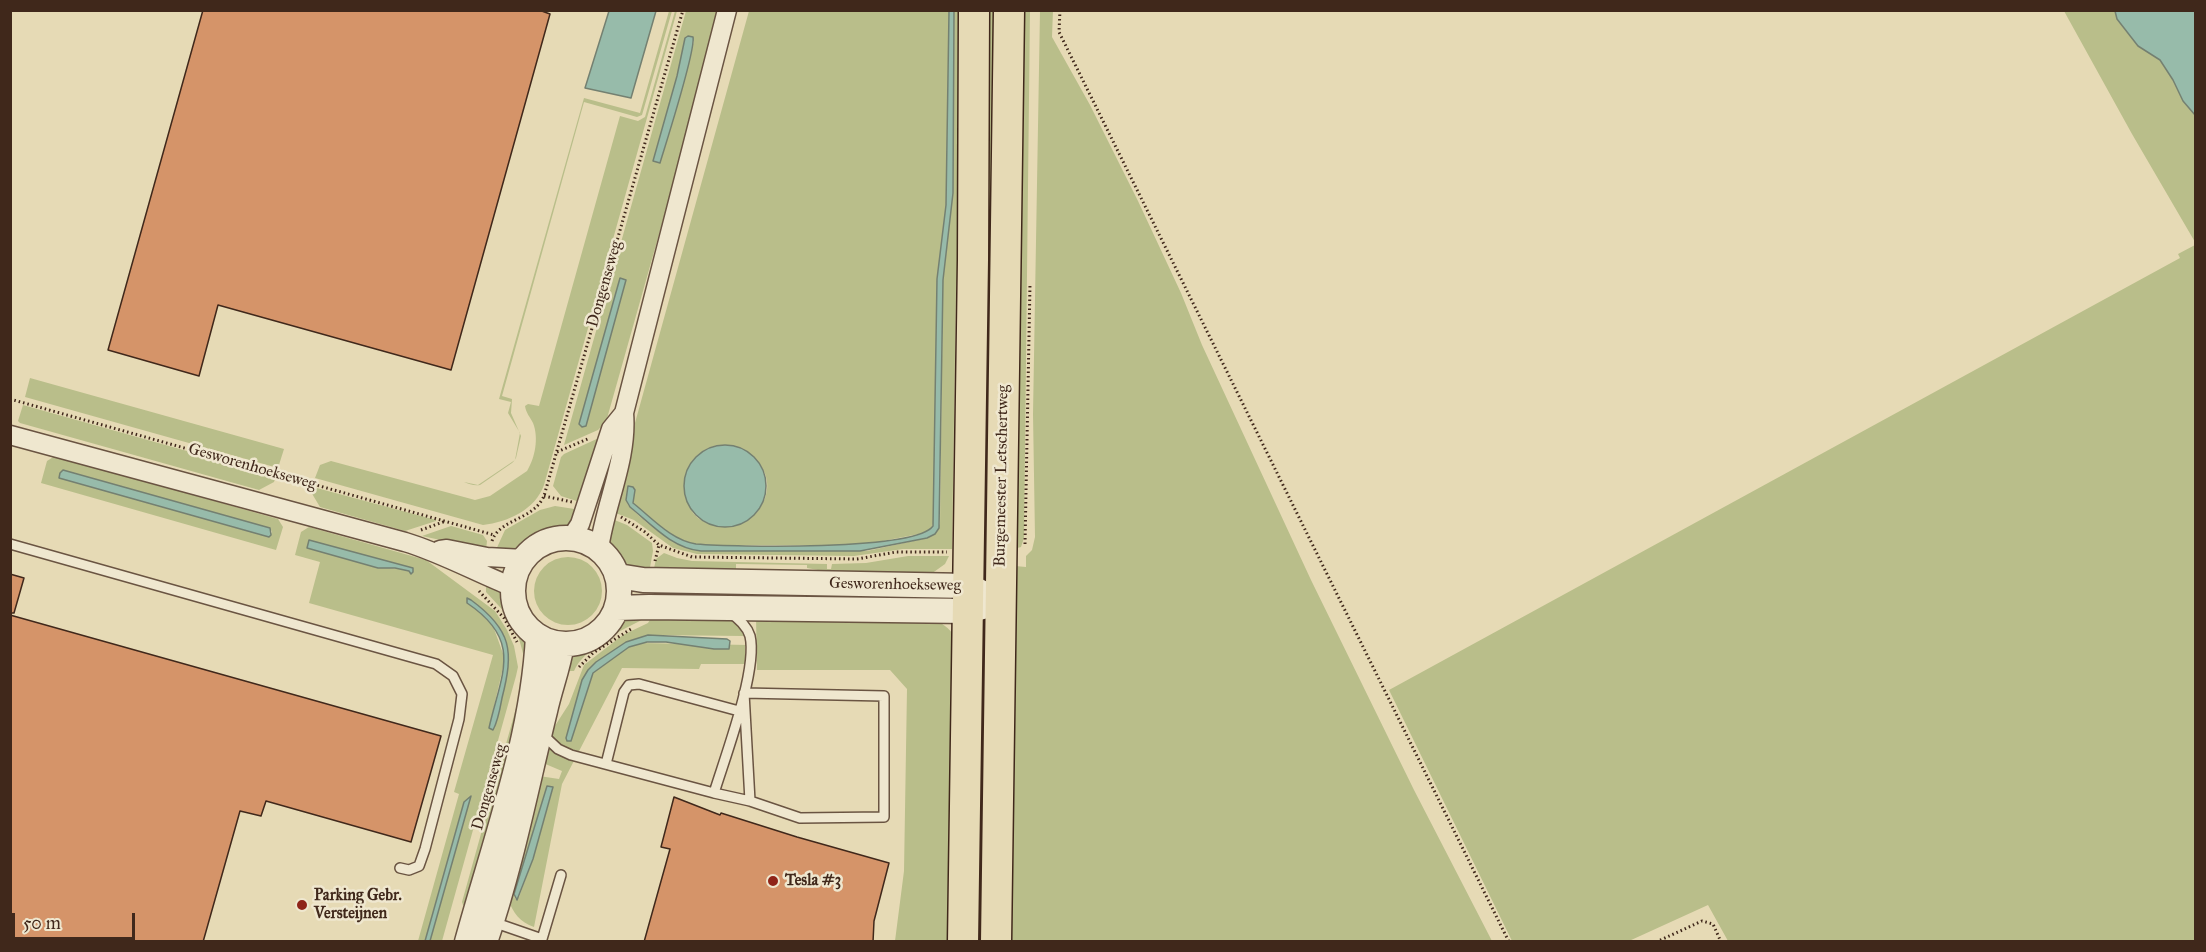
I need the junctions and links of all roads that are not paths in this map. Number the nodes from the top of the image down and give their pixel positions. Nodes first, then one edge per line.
1 (727, 10) edge
2 (974, 10) edge
3 (1009, 10) edge
4 (624, 413) junction
5 (10, 435) edge
6 (571, 538) junction
7 (10, 544) edge
8 (599, 549) junction
9 (433, 550) junction
10 (524, 559) junction
11 (618, 576) junction
12 (513, 587) junction
13 (969, 598) junction
14 (1000, 602) junction
15 (617, 608) junction
16 (722, 608) junction
17 (538, 636) junction
18 (562, 644) junction
19 (538, 670) junction
20 (744, 693) junction
21 (739, 711) junction
22 (541, 733) junction
23 (606, 764) junction
24 (714, 793) junction
25 (750, 801) junction
26 (400, 868) dead end
27 (561, 876) dead end
28 (484, 926) edge
29 (467, 942) edge
30 (963, 942) edge
31 (996, 942) edge

1 - 4 street
2 - 13 main road, Burgemeester Letschertweg
3 - 14 main road, Burgemeester Letschertweg
4 - 6 street
4 - 8 street
5 - 9 street, Gesworenhoekseweg
6 - 8 street
6 - 10 street
7 - 26 lane
8 - 11 street
9 - 10 street, Gesworenhoekseweg
9 - 12 street, Gesworenhoekseweg
10 - 12 street
11 - 13 street, Gesworenhoekseweg
11 - 15 street
12 - 17 street
13 - 14 street, Gesworenhoekseweg
13 - 16 street, Gesworenhoekseweg
13 - 30 main road, Burgemeester Letschertweg
14 - 31 main road, Burgemeester Letschertweg
15 - 16 street, Gesworenhoekseweg
15 - 18 street
16 - 20 lane
17 - 18 street
17 - 19 street, Dongenseweg
18 - 19 street, Dongenseweg
19 - 22 street, Dongenseweg
19 - 28 street, Dongenseweg
20 - 21 lane
20 - 25 lane
20 - 25 lane
21 - 23 lane
21 - 24 lane
22 - 23 lane
22 - 28 street, Dongenseweg
23 - 24 lane
24 - 25 lane
27 - 28 lane
28 - 29 street, Dongenseweg

